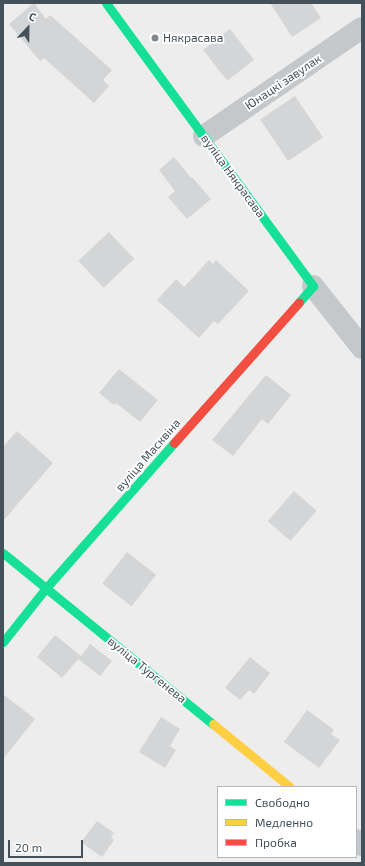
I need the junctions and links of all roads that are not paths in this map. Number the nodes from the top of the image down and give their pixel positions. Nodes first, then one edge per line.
1 (106, 3) edge
2 (362, 28) edge
3 (204, 136) junction
4 (313, 286) junction
5 (362, 348) edge
6 (3, 553) edge
7 (46, 588) junction
8 (3, 642) edge
9 (289, 786) edge

1 - 3 main road, вуліца Някрасава
2 - 3 street, Юнацкі завулак
3 - 4 main road, вуліца Някрасава
4 - 5 street, вуліца Някрасава
4 - 7 main road, вуліца Масквіна
6 - 7 main road, вуліца Тургенева
7 - 8 main road, вуліца Масквіна
7 - 9 main road, вуліца Тургенева

